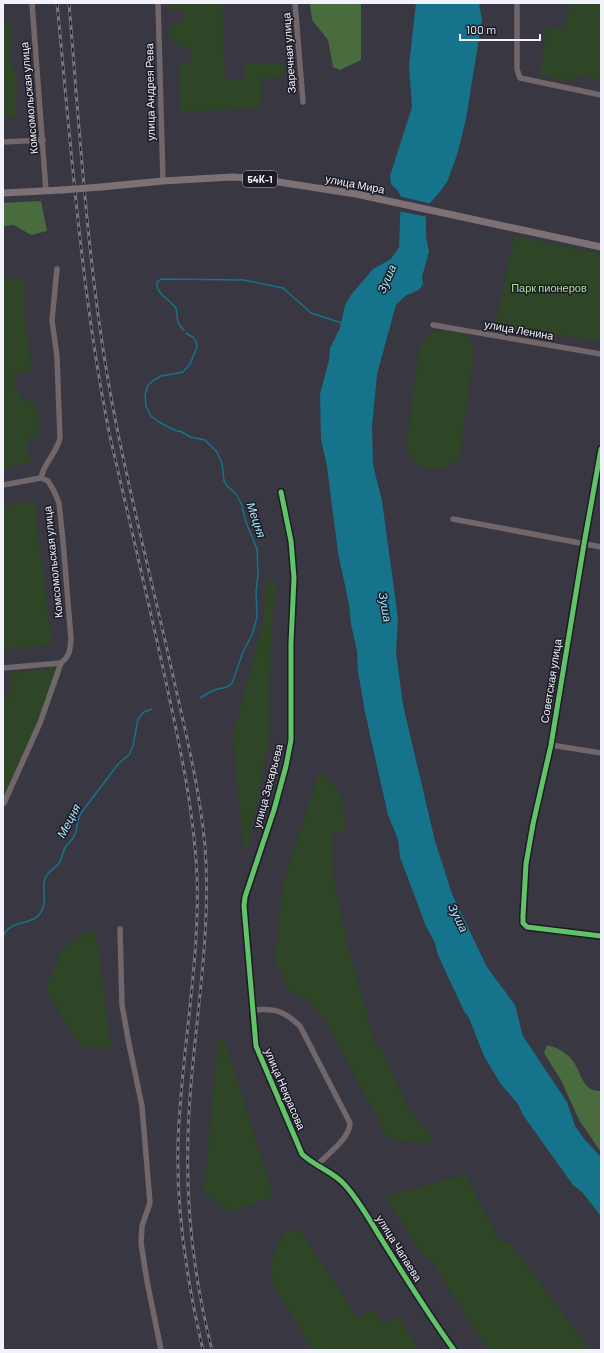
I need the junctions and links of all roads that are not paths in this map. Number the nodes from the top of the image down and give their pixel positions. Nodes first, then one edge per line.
1 (32, 3) edge
2 (158, 3) edge
3 (295, 3) edge
4 (518, 3) edge
5 (601, 95) edge
6 (303, 102) dead end
7 (43, 140) junction
8 (3, 142) edge
9 (163, 181) junction
10 (46, 191) junction
11 (3, 193) edge
12 (601, 247) edge
13 (57, 269) dead end
14 (433, 325) dead end
15 (601, 354) edge
16 (601, 449) edge
17 (41, 478) junction
18 (3, 485) edge
19 (280, 492) dead end
20 (453, 519) dead end
21 (584, 544) junction
22 (601, 547) edge
23 (61, 664) junction
24 (3, 668) edge
25 (550, 745) junction
26 (601, 753) edge
27 (4, 803) edge
28 (120, 929) dead end
29 (601, 936) edge
30 (253, 1010) junction
31 (318, 1165) junction
32 (161, 1350) edge
33 (454, 1350) edge

1 - 7 street, Комсомольская улица
2 - 9 street, улица Андрея Рева
3 - 6 street, Заречная улица
4 - 5 street
7 - 8 street
7 - 10 street, Комсомольская улица
9 - 10 main road, улица Мира / 54К-1, bridge
9 - 12 main road, улица Мира / 54К-1
10 - 11 main road, 54К-1
13 - 17 street
14 - 15 street, улица Ленина
16 - 21 street, Советская улица
17 - 18 street
17 - 23 street, Комсомольская улица
19 - 30 street, улица Захарьева
20 - 21 street
21 - 22 street
21 - 25 street, Советская улица
23 - 24 street
23 - 27 street, Комсомольская улица
25 - 26 street
25 - 29 street, Советская улица
28 - 32 street
30 - 31 street, улица Некрасова
30 - 31 street
31 - 33 street, улица Чапаева

